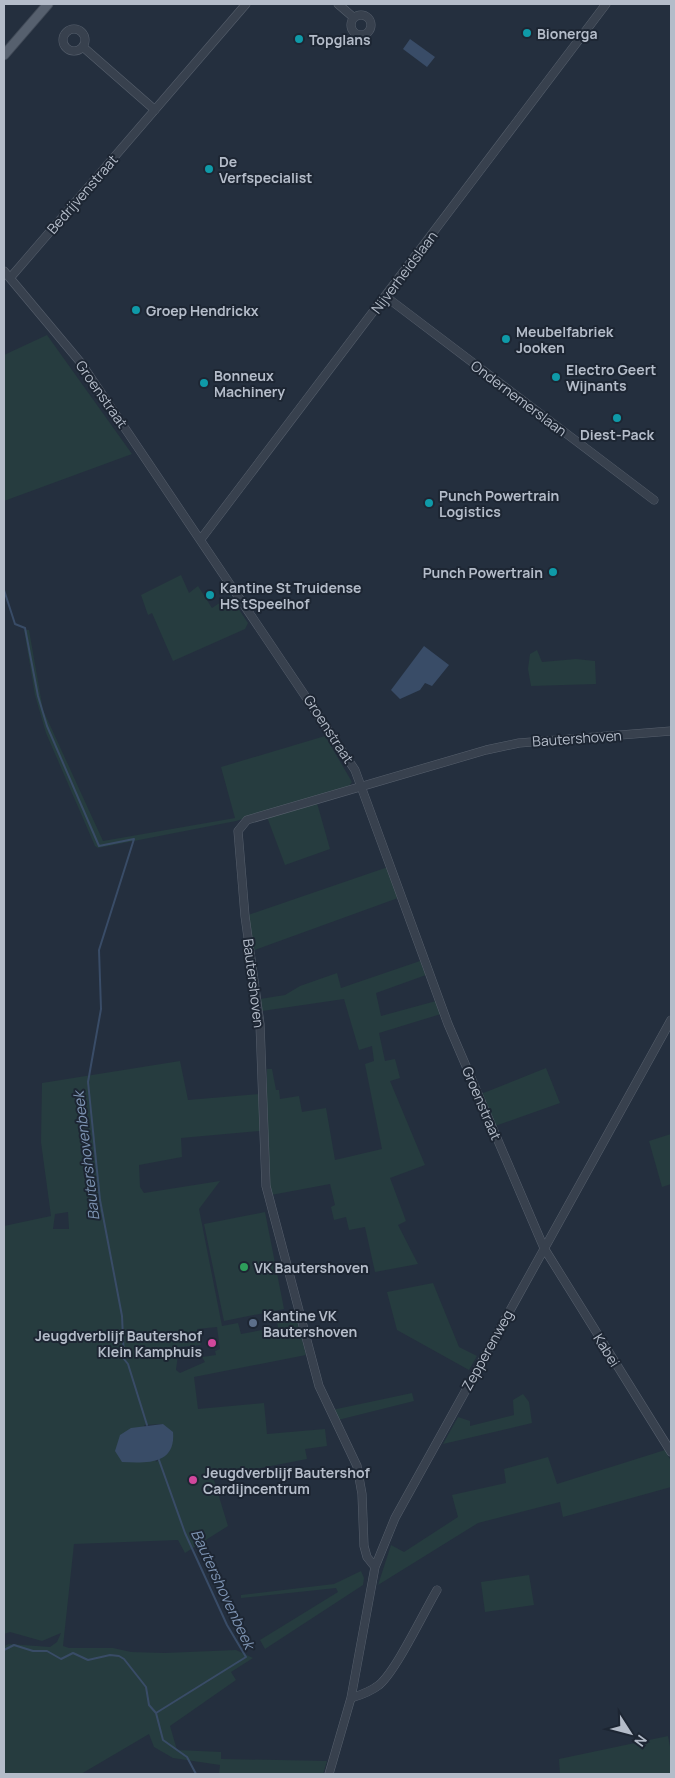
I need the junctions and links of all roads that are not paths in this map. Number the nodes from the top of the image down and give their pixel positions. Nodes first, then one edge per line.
1 (48, 4) edge
2 (246, 4) edge
3 (338, 4) edge
4 (606, 4) edge
5 (353, 17) dead end
6 (83, 47) dead end
7 (4, 54) edge
8 (155, 110) junction
9 (4, 271) edge
10 (10, 278) junction
11 (385, 296) junction
12 (654, 500) dead end
13 (201, 539) junction
14 (671, 731) edge
15 (362, 787) junction
16 (671, 1020) edge
17 (544, 1248) junction
18 (671, 1452) edge
19 (375, 1568) junction
20 (436, 1590) dead end
21 (351, 1698) junction
22 (329, 1774) edge

1 - 7 main road
2 - 8 street, Bedrijvenstraat
3 - 5 street
4 - 11 street, Nijverheidslaan
6 - 8 street
8 - 10 street, Bedrijvenstraat
9 - 10 street, Groenstraat
10 - 13 street, Groenstraat
11 - 12 street, Ondernemerslaan
11 - 13 street, Nijverheidslaan
13 - 15 street, Groenstraat
14 - 15 street, Bautershoven
15 - 17 street, Groenstraat
15 - 19 street, Bautershoven
16 - 17 street, Zepperenweg
17 - 18 street, Kabei
17 - 19 street, Zepperenweg
19 - 21 street, Zepperenweg
20 - 21 street
21 - 22 street, Zepperenweg

